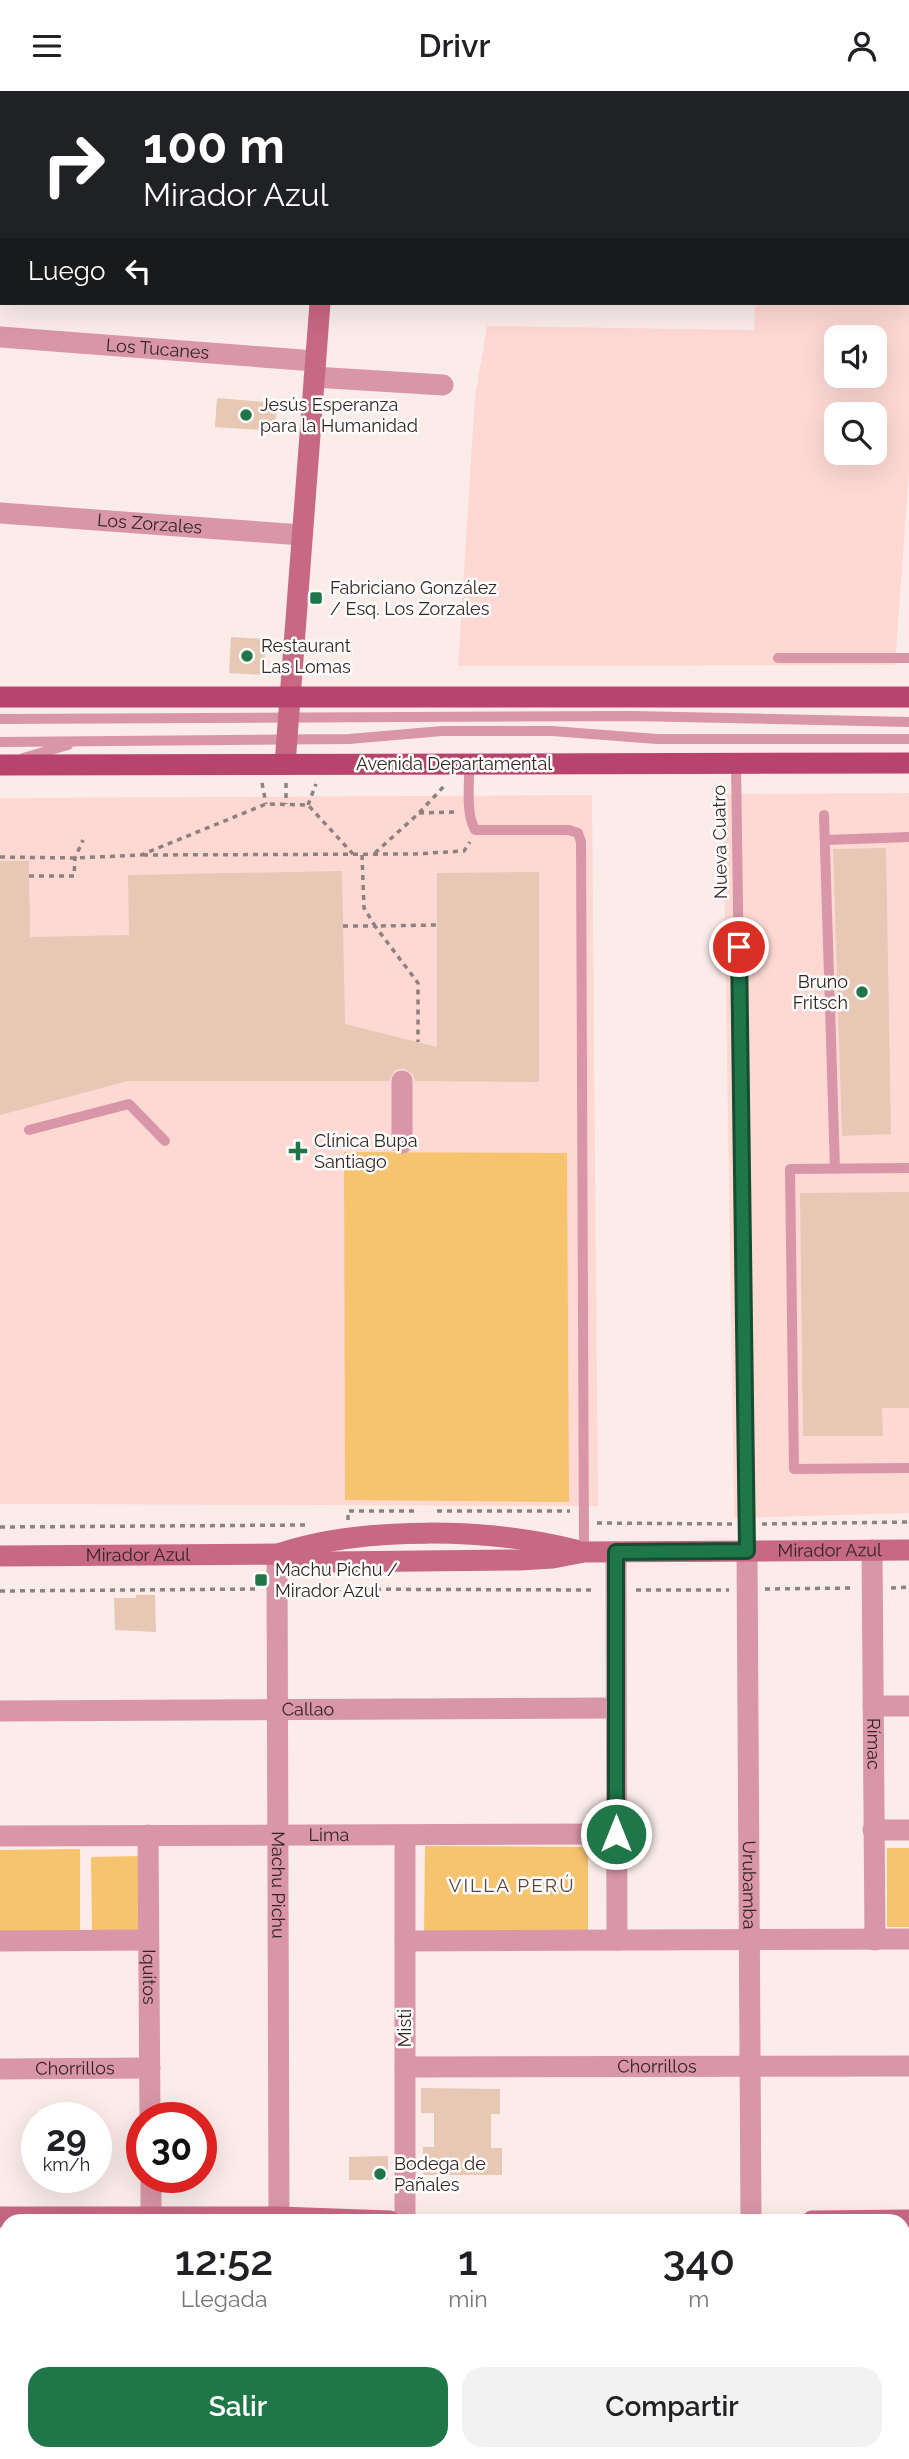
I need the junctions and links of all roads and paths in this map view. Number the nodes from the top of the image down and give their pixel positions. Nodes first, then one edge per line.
1 (320, 305) edge
2 (0, 337) edge
3 (315, 369) junction
4 (443, 385) dead end
5 (0, 513) edge
6 (302, 535) junction
7 (778, 658) dead end
8 (909, 659) edge
9 (0, 697) edge
10 (909, 697) edge
11 (288, 707) junction
12 (0, 719) edge
13 (909, 722) edge
14 (286, 739) junction
15 (909, 739) edge
16 (82, 741) junction
17 (0, 742) edge
18 (469, 763) junction
19 (736, 763) junction
20 (909, 763) edge
21 (0, 765) edge
22 (285, 773) junction
23 (262, 783) dead end
24 (317, 783) dead end
25 (446, 784) dead end
26 (266, 804) junction
27 (286, 804) junction
28 (308, 805) junction
29 (470, 812) junction
30 (419, 813) junction
31 (824, 815) dead end
32 (475, 829) junction
33 (909, 837) edge
34 (83, 840) dead end
35 (825, 840) junction
36 (353, 854) junction
37 (141, 855) junction
38 (362, 855) junction
39 (374, 855) junction
40 (0, 857) edge
41 (75, 858) junction
42 (29, 876) dead end
43 (437, 925) dead end
44 (344, 926) dead end
45 (375, 926) junction
46 (418, 1042) dead end
47 (402, 1081) dead end
48 (29, 1130) dead end
49 (165, 1141) dead end
50 (402, 1143) dead end
51 (909, 1168) edge
52 (835, 1169) junction
53 (909, 1468) edge
54 (872, 1550) junction
55 (909, 1550) edge
56 (747, 1551) junction
57 (584, 1552) junction
58 (616, 1552) junction
59 (277, 1554) junction
60 (0, 1556) edge
61 (909, 1587) edge
62 (872, 1588) junction
63 (277, 1589) junction
64 (616, 1590) junction
65 (746, 1590) junction
66 (0, 1591) edge
67 (873, 1706) junction
68 (909, 1706) edge
69 (616, 1708) junction
70 (277, 1710) junction
71 (0, 1711) edge
72 (873, 1830) junction
73 (909, 1830) edge
74 (616, 1834) junction
75 (148, 1835) junction
76 (278, 1835) junction
77 (405, 1835) junction
78 (0, 1836) edge
79 (909, 1939) edge
80 (148, 1940) junction
81 (617, 1940) junction
82 (750, 1940) junction
83 (875, 1940) junction
84 (0, 1941) edge
85 (405, 1941) junction
86 (749, 2066) junction
87 (909, 2066) edge
88 (405, 2067) junction
89 (150, 2068) junction
90 (0, 2069) edge
91 (150, 2102) edge
92 (151, 2193) edge
93 (151, 2214) edge
94 (270, 2214) edge
95 (405, 2214) edge
96 (751, 2214) edge

1 - 3 street
2 - 3 street, Los Tucanes
3 - 4 street, Los Tucanes
3 - 6 street
5 - 6 street, Los Zorzales
6 - 11 street
7 - 8 lane
9 - 11 main road
10 - 11 main road
11 - 12 lane
11 - 13 lane
11 - 14 street
14 - 15 lane
14 - 16 lane
14 - 22 street
16 - 17 lane
16 - 21 lane
18 - 19 main road, Avenida Departamental
18 - 22 main road, Avenida Departamental
18 - 29 lane
19 - 20 main road, Avenida Departamental
19 - 56 lane, Nueva Cuatro
21 - 22 main road, Avenida Departamental
22 - 27 path
23 - 26 path
24 - 28 path
25 - 30 path
26 - 27 path
26 - 37 path
27 - 28 path
28 - 36 path
29 - 30 path
29 - 32 lane
30 - 39 path
31 - 35 lane
32 - 39 path
32 - 57 lane
33 - 35 lane
34 - 41 path
35 - 52 lane
36 - 37 path
36 - 38 path
37 - 41 path
38 - 39 path
38 - 45 path
40 - 41 path
41 - 42 path
43 - 45 path
44 - 45 path
45 - 46 path
47 - 50 street
48 - 49 lane
51 - 52 lane
52 - 53 lane
54 - 55 street, Mirador Azul
54 - 56 street, Mirador Azul
54 - 62 street, Rímac
56 - 58 street, Mirador Azul
56 - 65 street, Urubamba
57 - 58 street, Mirador Azul
57 - 59 street, Mirador Azul
58 - 64 street
59 - 60 street, Mirador Azul
59 - 63 street, Machu Pichu
61 - 62 path
62 - 65 path
62 - 67 street, Rímac
63 - 64 path
63 - 66 path
63 - 70 street, Machu Pichu
64 - 65 path
64 - 69 street
65 - 82 street, Urubamba
67 - 68 street
67 - 72 street, Rímac
69 - 70 street, Callao
69 - 74 street
70 - 71 street, Callao
70 - 76 street, Machu Pichu
72 - 73 street
72 - 83 street, Rímac
74 - 77 street, Lima
74 - 81 street
75 - 76 street, Lima
75 - 78 street, Lima
75 - 80 street, Iquitos
76 - 77 street, Lima
76 - 94 street, Machu Pichu
77 - 85 street, Misti
79 - 83 street
80 - 84 street
80 - 89 street, Iquitos
81 - 82 street
81 - 85 street
82 - 83 street
82 - 86 street, Urubamba
85 - 88 street, Misti
86 - 87 street, Chorrillos
86 - 88 street, Chorrillos
86 - 96 street, Urubamba
88 - 95 street, Misti
89 - 90 street, Chorrillos
89 - 91 street, Iquitos
92 - 93 street

